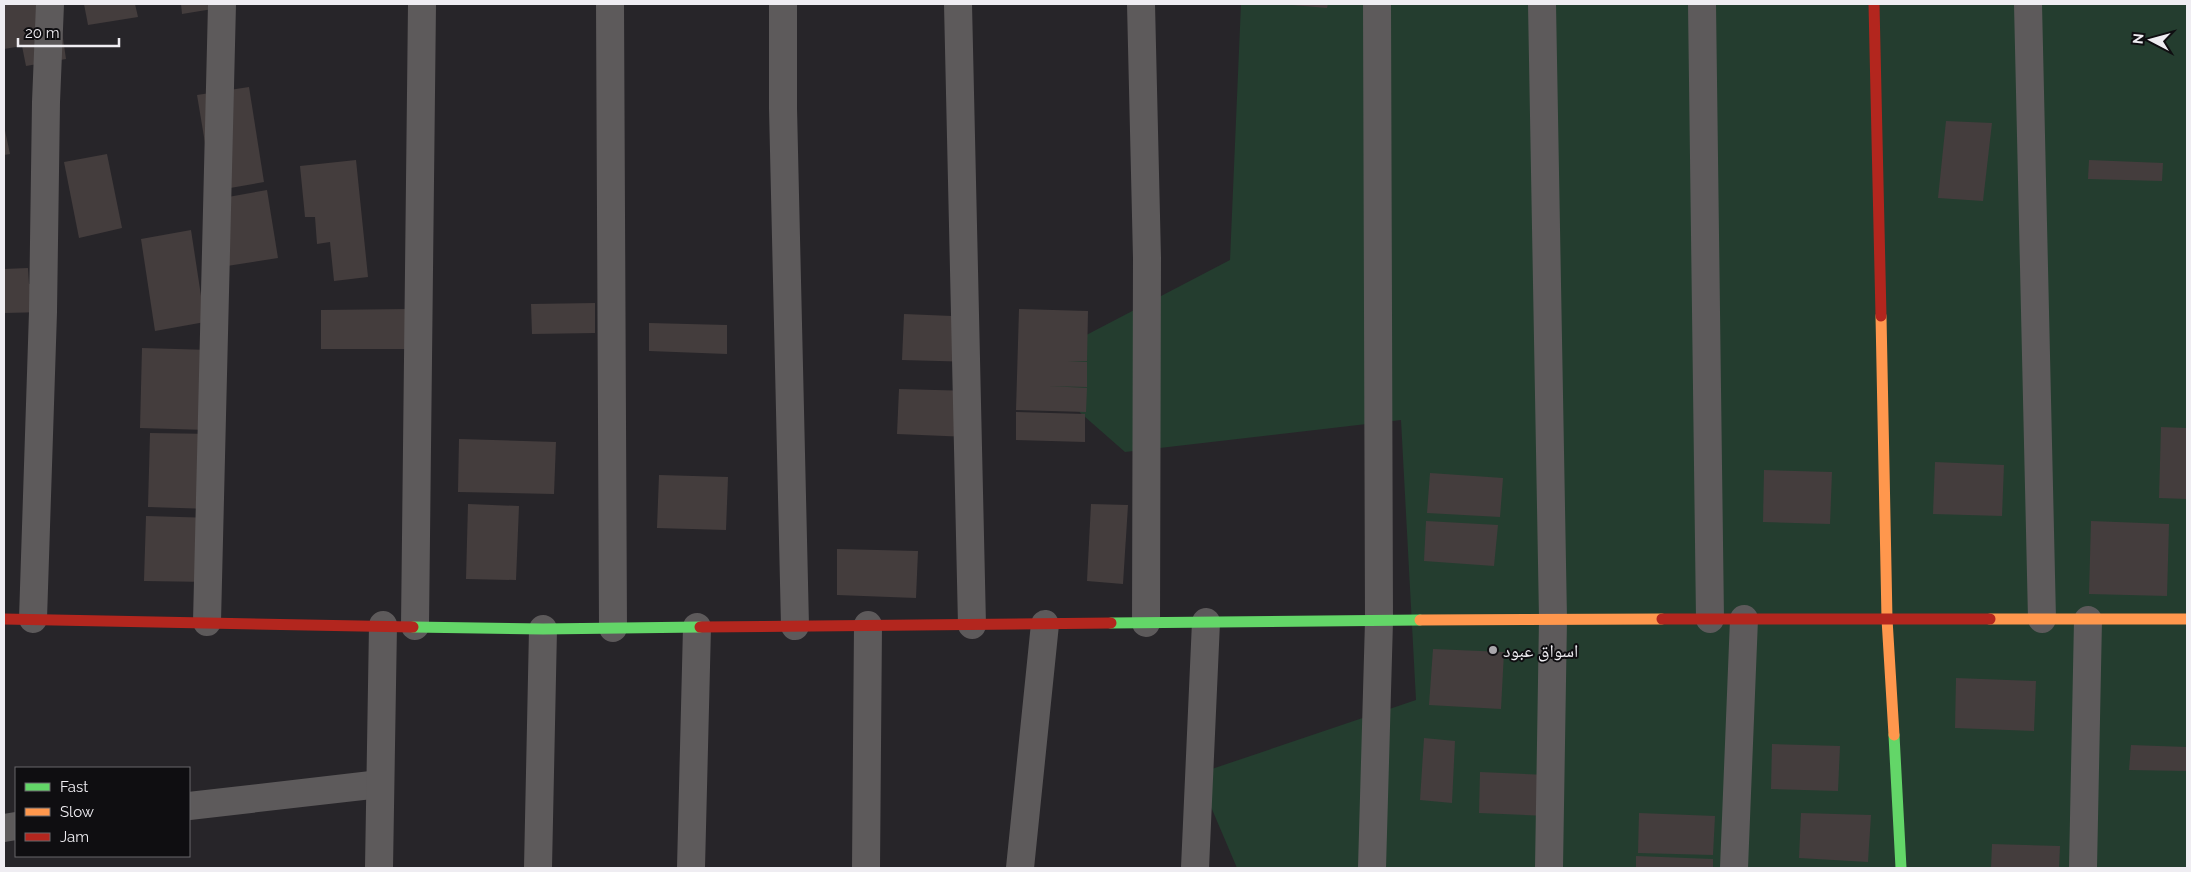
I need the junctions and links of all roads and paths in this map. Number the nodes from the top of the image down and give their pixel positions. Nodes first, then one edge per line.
1 (50, 4) edge
2 (222, 4) edge
3 (422, 4) edge
4 (610, 4) edge
5 (783, 4) edge
6 (958, 4) edge
7 (1141, 4) edge
8 (1376, 4) edge
9 (1542, 4) edge
10 (1702, 4) edge
11 (1874, 4) edge
12 (2028, 4) edge
13 (4, 619) edge
14 (33, 619) junction
15 (1553, 619) junction
16 (1710, 619) junction
17 (1744, 619) junction
18 (1887, 619) junction
19 (2042, 619) junction
20 (2187, 619) edge
21 (2088, 620) junction
22 (1379, 621) junction
23 (207, 622) junction
24 (1206, 622) junction
25 (1146, 623) junction
26 (972, 624) junction
27 (1045, 624) junction
28 (383, 625) junction
29 (868, 625) junction
30 (415, 626) junction
31 (796, 626) junction
32 (697, 627) junction
33 (613, 628) junction
34 (543, 629) junction
35 (380, 784) junction
36 (190, 806) edge
37 (378, 868) edge
38 (538, 868) edge
39 (691, 868) edge
40 (866, 868) edge
41 (1020, 868) edge
42 (1195, 868) edge
43 (1372, 868) edge
44 (1549, 868) edge
45 (1734, 868) edge
46 (1901, 868) edge
47 (2083, 868) edge

1 - 14 street
2 - 23 street
3 - 30 street
4 - 33 street
5 - 31 street
6 - 26 street
7 - 25 street
8 - 22 street
9 - 15 street
10 - 16 street
11 - 18 street
12 - 19 street
13 - 14 street
14 - 23 street
15 - 16 street
15 - 22 street
15 - 44 street
16 - 17 street
17 - 18 street
17 - 45 street
18 - 19 street
18 - 46 street
19 - 21 street
20 - 21 street
21 - 47 street
22 - 24 street
22 - 43 street
23 - 28 street
24 - 25 street
24 - 42 street
25 - 27 street
26 - 27 street
26 - 29 street
27 - 41 street
28 - 30 street
28 - 35 street
29 - 31 street
29 - 40 street
30 - 34 street
31 - 32 street
32 - 33 street
32 - 39 street
33 - 34 street
34 - 38 street
35 - 36 street
35 - 37 street

